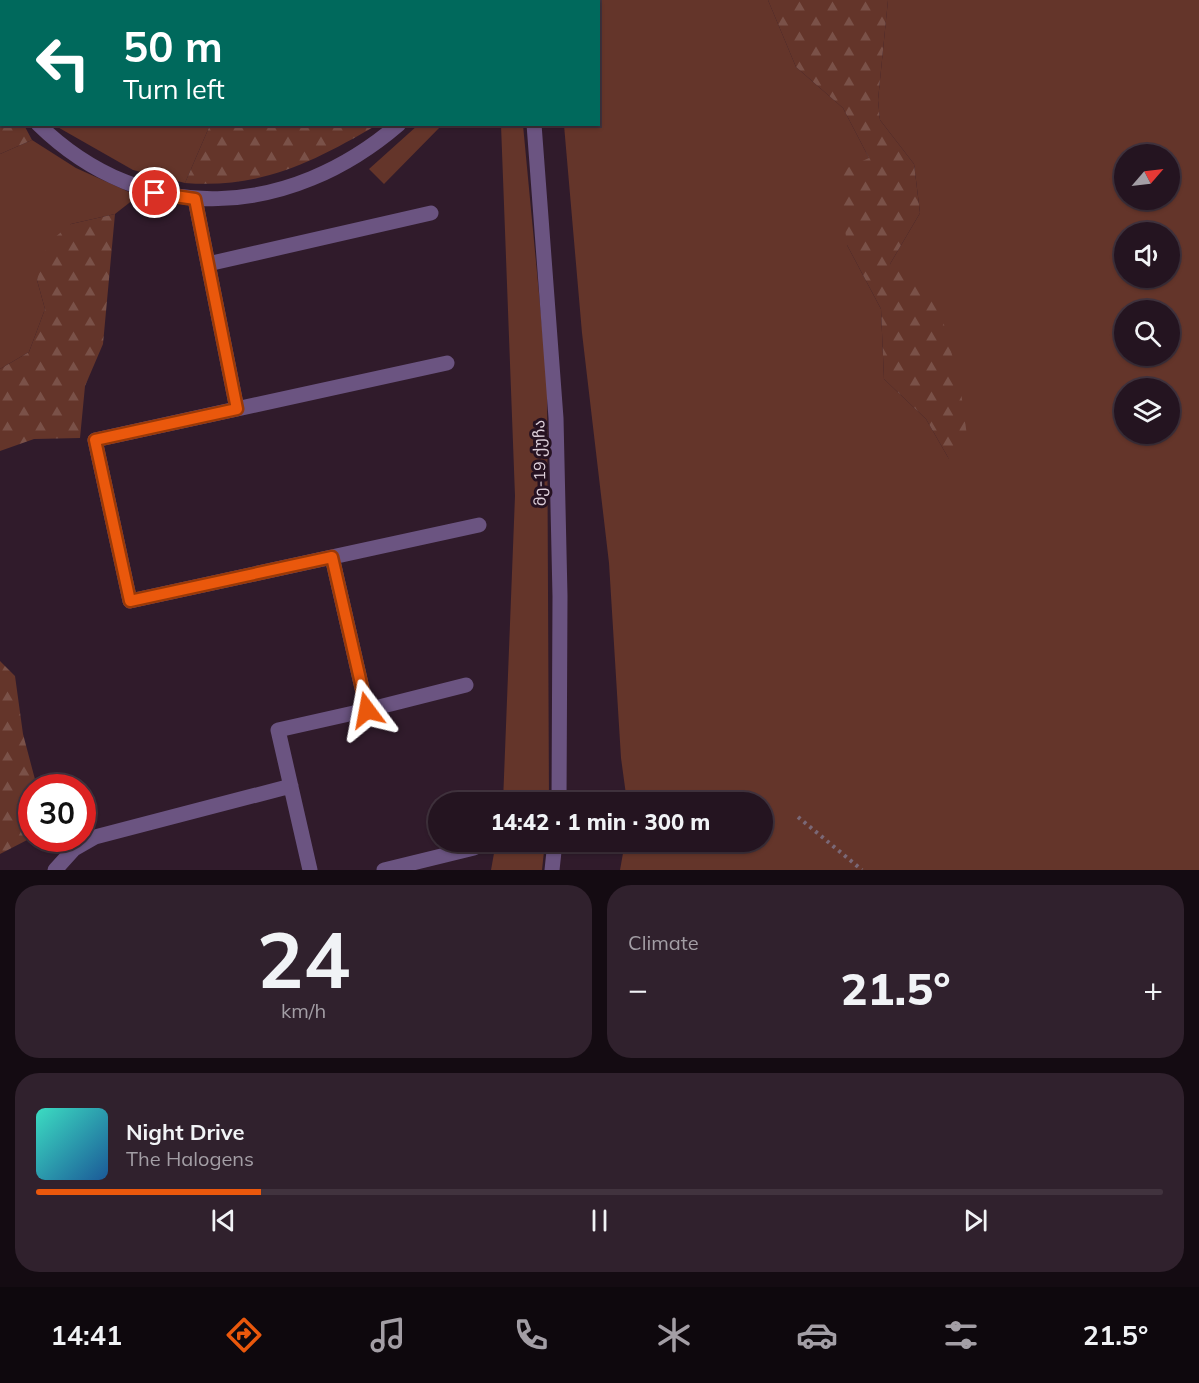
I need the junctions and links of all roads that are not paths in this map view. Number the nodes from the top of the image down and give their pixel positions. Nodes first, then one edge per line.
1 (40, 126) edge
2 (396, 126) edge
3 (534, 126) edge
4 (195, 199) junction
5 (431, 213) dead end
6 (208, 264) junction
7 (447, 363) dead end
8 (237, 409) junction
9 (479, 525) dead end
10 (332, 557) junction
11 (466, 685) dead end
12 (367, 710) junction
13 (291, 786) junction
14 (559, 792) edge
15 (458, 852) edge
16 (554, 852) edge
17 (55, 870) edge
18 (310, 870) edge
19 (384, 870) edge
20 (552, 870) edge

1 - 4 street
2 - 4 street
3 - 14 street, მე-19 ქუჩა
4 - 6 street
5 - 6 street
6 - 8 street
7 - 8 street
8 - 10 street
9 - 10 street
10 - 12 street
11 - 12 street
12 - 13 street
13 - 17 street
13 - 18 street
15 - 19 street
16 - 20 street

